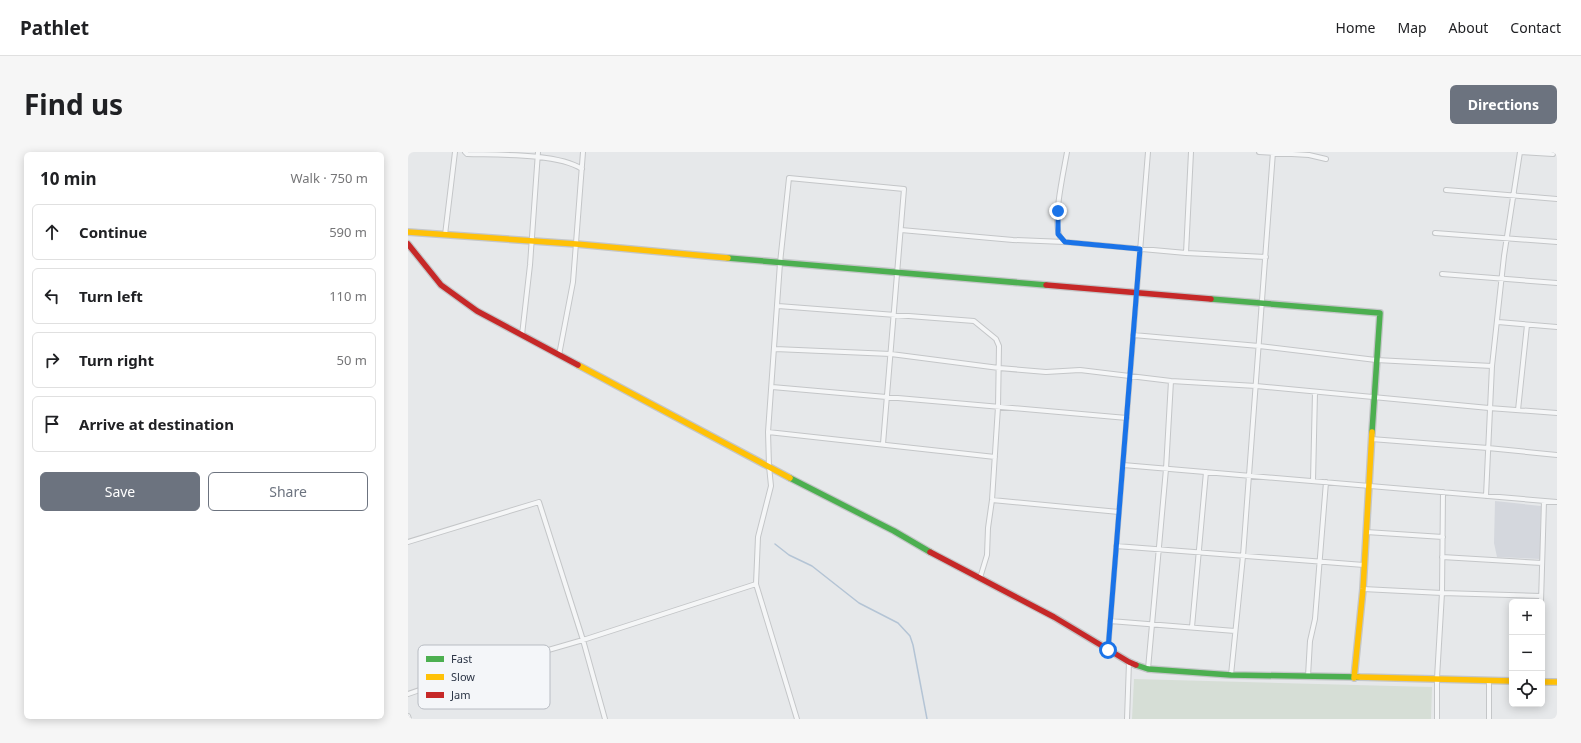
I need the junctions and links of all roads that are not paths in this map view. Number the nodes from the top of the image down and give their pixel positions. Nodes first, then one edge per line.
1 (455, 152) edge
2 (466, 152) edge
3 (538, 152) edge
4 (583, 152) edge
5 (1067, 152) edge
6 (1148, 152) edge
7 (1192, 152) edge
8 (1259, 152) edge
9 (1521, 152) edge
10 (1273, 153) edge
11 (1553, 154) dead end
12 (538, 158) junction
13 (1326, 159) dead end
14 (582, 169) junction
15 (1446, 190) dead end
16 (1513, 196) junction
17 (1557, 199) edge
18 (901, 230) junction
19 (408, 232) edge
20 (1435, 233) dead end
21 (445, 235) junction
22 (1507, 238) junction
23 (531, 241) junction
24 (1065, 242) junction
25 (1557, 242) edge
26 (408, 244) edge
27 (576, 244) junction
28 (1140, 249) junction
29 (1186, 253) junction
30 (1266, 257) junction
31 (780, 263) junction
32 (897, 273) junction
33 (1442, 274) dead end
34 (1502, 278) junction
35 (1557, 282) edge
36 (1137, 293) junction
37 (1262, 303) junction
38 (778, 306) junction
39 (894, 316) junction
40 (1498, 322) junction
41 (1527, 325) junction
42 (1557, 327) edge
43 (522, 335) junction
44 (1133, 335) junction
45 (1259, 346) junction
46 (775, 349) junction
47 (891, 354) junction
48 (559, 355) junction
49 (1376, 360) junction
50 (1492, 366) junction
51 (999, 368) junction
52 (1130, 376) junction
53 (1171, 381) junction
54 (1256, 386) junction
55 (772, 388) junction
56 (1315, 392) junction
57 (1374, 396) junction
58 (888, 398) junction
59 (998, 407) junction
60 (1489, 408) junction
61 (1518, 410) junction
62 (1557, 413) edge
63 (1127, 418) junction
64 (768, 432) junction
65 (1371, 439) junction
66 (883, 444) junction
67 (1488, 448) junction
68 (1557, 455) edge
69 (995, 457) junction
70 (1123, 465) junction
71 (769, 466) junction
72 (1166, 469) junction
73 (1206, 472) junction
74 (1249, 476) junction
75 (1313, 481) junction
76 (1326, 482) junction
77 (1368, 486) junction
78 (1443, 492) junction
79 (1486, 496) junction
80 (992, 500) junction
81 (1544, 501) junction
82 (1557, 502) edge
83 (1119, 512) junction
84 (1366, 532) junction
85 (1443, 537) junction
86 (408, 542) edge
87 (1116, 546) junction
88 (1159, 549) junction
89 (1200, 552) junction
90 (1243, 556) junction
91 (1442, 557) junction
92 (1320, 561) junction
93 (1542, 563) junction
94 (1364, 564) junction
95 (980, 578) junction
96 (756, 584) junction
97 (1363, 589) junction
98 (1442, 593) junction
99 (1541, 596) junction
100 (1540, 599) edge
101 (1110, 621) junction
102 (1153, 625) junction
103 (1192, 627) junction
104 (1235, 631) junction
105 (583, 640) junction
106 (550, 650) edge
107 (1108, 650) junction
108 (1129, 662) junction
109 (1148, 669) junction
110 (1231, 675) junction
111 (1308, 676) junction
112 (1354, 678) junction
113 (1437, 678) junction
114 (1489, 680) junction
115 (1509, 681) edge
116 (1545, 682) edge
117 (1557, 682) edge
118 (418, 691) edge
119 (408, 694) edge
120 (605, 719) edge
121 (797, 719) edge
122 (1127, 719) edge
123 (1437, 719) edge
124 (1490, 719) edge

1 - 21 street
2 - 12 street
3 - 12 street
4 - 14 street
5 - 24 street
6 - 28 street
7 - 29 street
8 - 10 street
9 - 11 street
9 - 16 street
10 - 13 street
10 - 30 street
12 - 14 street
12 - 23 street
14 - 27 street
15 - 16 street
16 - 17 street
16 - 22 street
18 - 24 street
18 - 31 street
18 - 32 street
19 - 21 street
20 - 22 street
21 - 23 street
22 - 25 street
22 - 34 street
23 - 27 street
23 - 43 street
24 - 28 street
26 - 43 street
27 - 31 street
27 - 48 street
28 - 29 street
28 - 36 street
29 - 30 street
30 - 37 street
31 - 32 street
31 - 38 street
32 - 36 street
32 - 39 street
33 - 34 street
34 - 35 street
34 - 40 street
36 - 37 street
36 - 44 street
37 - 45 street
37 - 49 street
38 - 39 street
38 - 46 street
39 - 47 street
39 - 51 street
40 - 41 street
40 - 50 street
41 - 42 street
41 - 61 street
43 - 48 street
44 - 45 street
44 - 52 street
45 - 49 street
45 - 54 street
46 - 47 street
46 - 55 street
47 - 51 street
47 - 58 street
48 - 71 street
49 - 50 street
49 - 57 street
50 - 60 street
51 - 52 street
51 - 59 street
52 - 53 street
52 - 63 street
53 - 54 street
53 - 72 street
54 - 56 street
54 - 74 street
55 - 58 street
55 - 64 street
56 - 57 street
56 - 75 street
57 - 60 street
57 - 65 street
58 - 59 street
58 - 66 street
59 - 63 street
59 - 69 street
60 - 61 street
60 - 67 street
61 - 62 street
63 - 70 street
64 - 66 street
64 - 71 street
65 - 67 street
65 - 77 street
66 - 69 street
67 - 68 street
67 - 79 street
69 - 80 street
70 - 72 street
70 - 83 street
71 - 95 street
71 - 96 street
72 - 73 street
72 - 88 street
73 - 74 street
73 - 89 street
74 - 75 street
74 - 90 street
75 - 76 street
76 - 77 street
76 - 92 street
77 - 78 street
77 - 84 street
78 - 79 street
78 - 85 street
79 - 81 street
80 - 83 street
80 - 95 street
81 - 82 street
81 - 93 street
83 - 87 street
84 - 85 street
84 - 94 street
85 - 91 street
86 - 105 street
87 - 88 street
87 - 101 street
88 - 89 street
88 - 102 street
89 - 90 street
89 - 103 street
90 - 92 street
90 - 104 street
91 - 93 street
91 - 98 street
92 - 94 street
92 - 111 street
93 - 99 street
94 - 97 street
95 - 107 street
96 - 105 street
96 - 121 street
97 - 98 street
97 - 112 street
98 - 99 street
98 - 113 street
99 - 100 street
101 - 102 street
101 - 107 street
102 - 103 street
102 - 109 street
103 - 104 street
104 - 110 street
105 - 106 street
105 - 120 street
107 - 108 street
108 - 109 street
108 - 122 street
109 - 110 street
110 - 111 street
111 - 112 street
112 - 113 street
113 - 114 street
113 - 123 street
114 - 115 street
114 - 124 street
116 - 117 street
118 - 119 street

